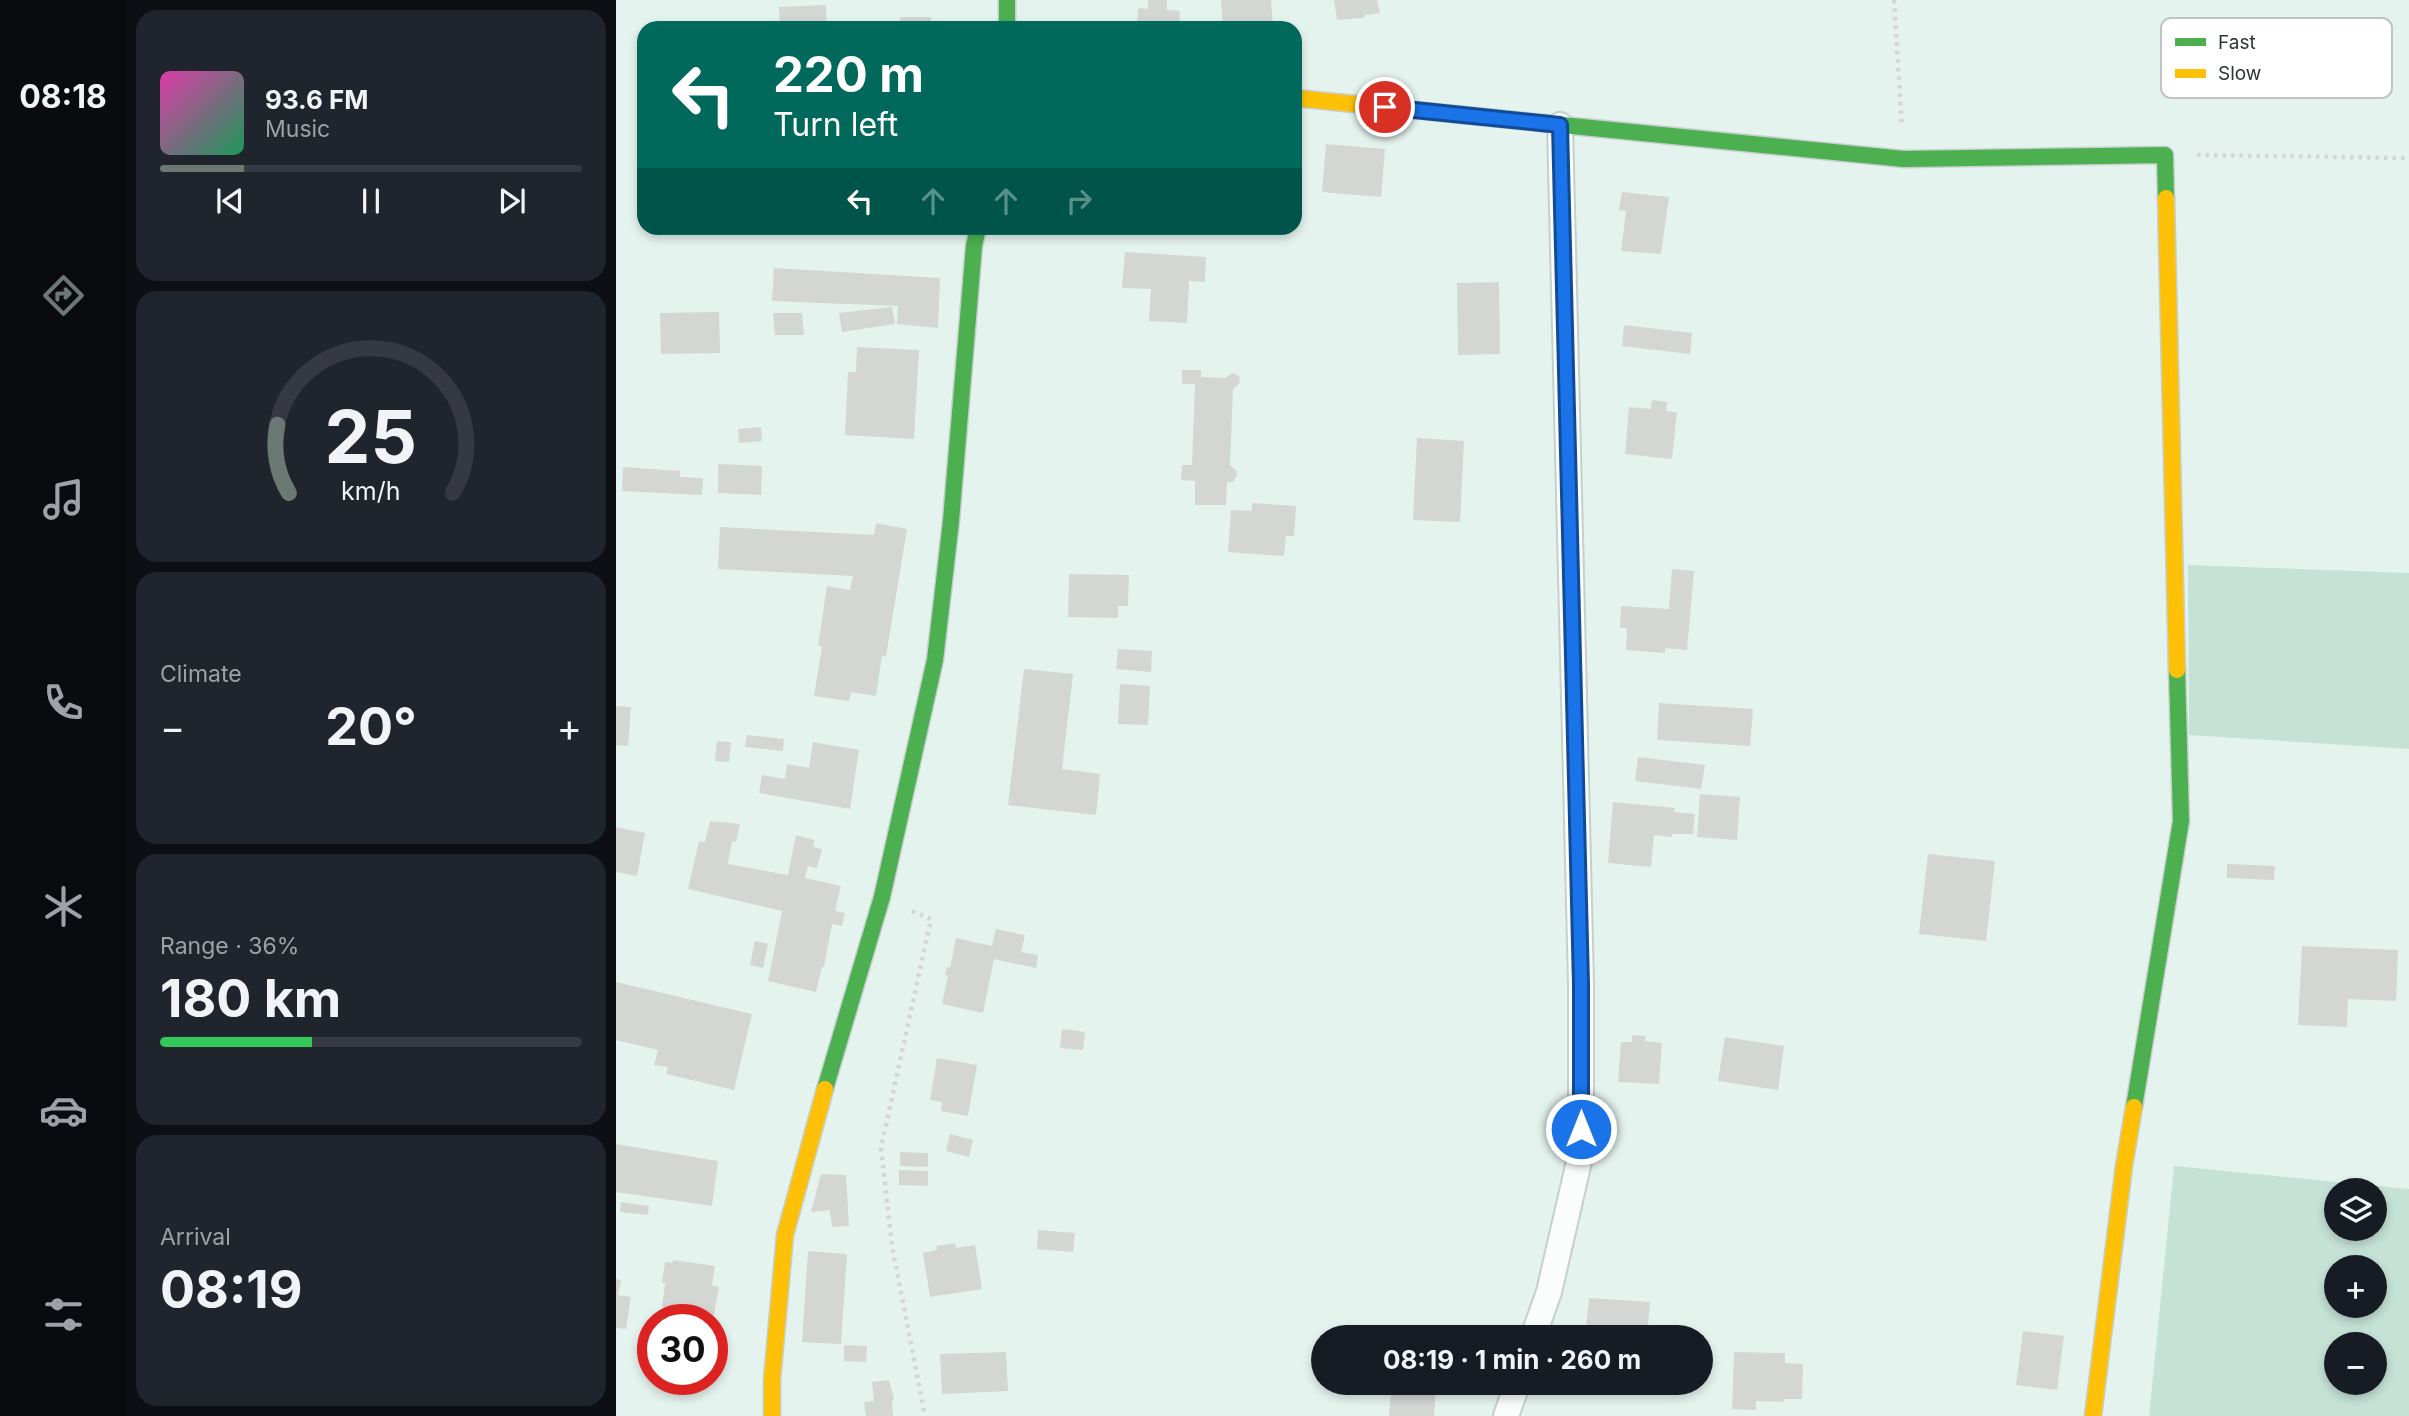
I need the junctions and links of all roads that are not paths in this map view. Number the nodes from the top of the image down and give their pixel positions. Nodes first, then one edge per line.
1 (1007, 0) edge
2 (1007, 21) edge
3 (1302, 99) edge
4 (1560, 125) junction
5 (976, 235) edge
6 (1538, 1325) edge
7 (1513, 1395) edge
8 (772, 1416) edge
9 (1506, 1416) edge
10 (2093, 1416) edge

1 - 2 street
3 - 4 street
4 - 6 street
4 - 10 street
5 - 8 street
7 - 9 street

